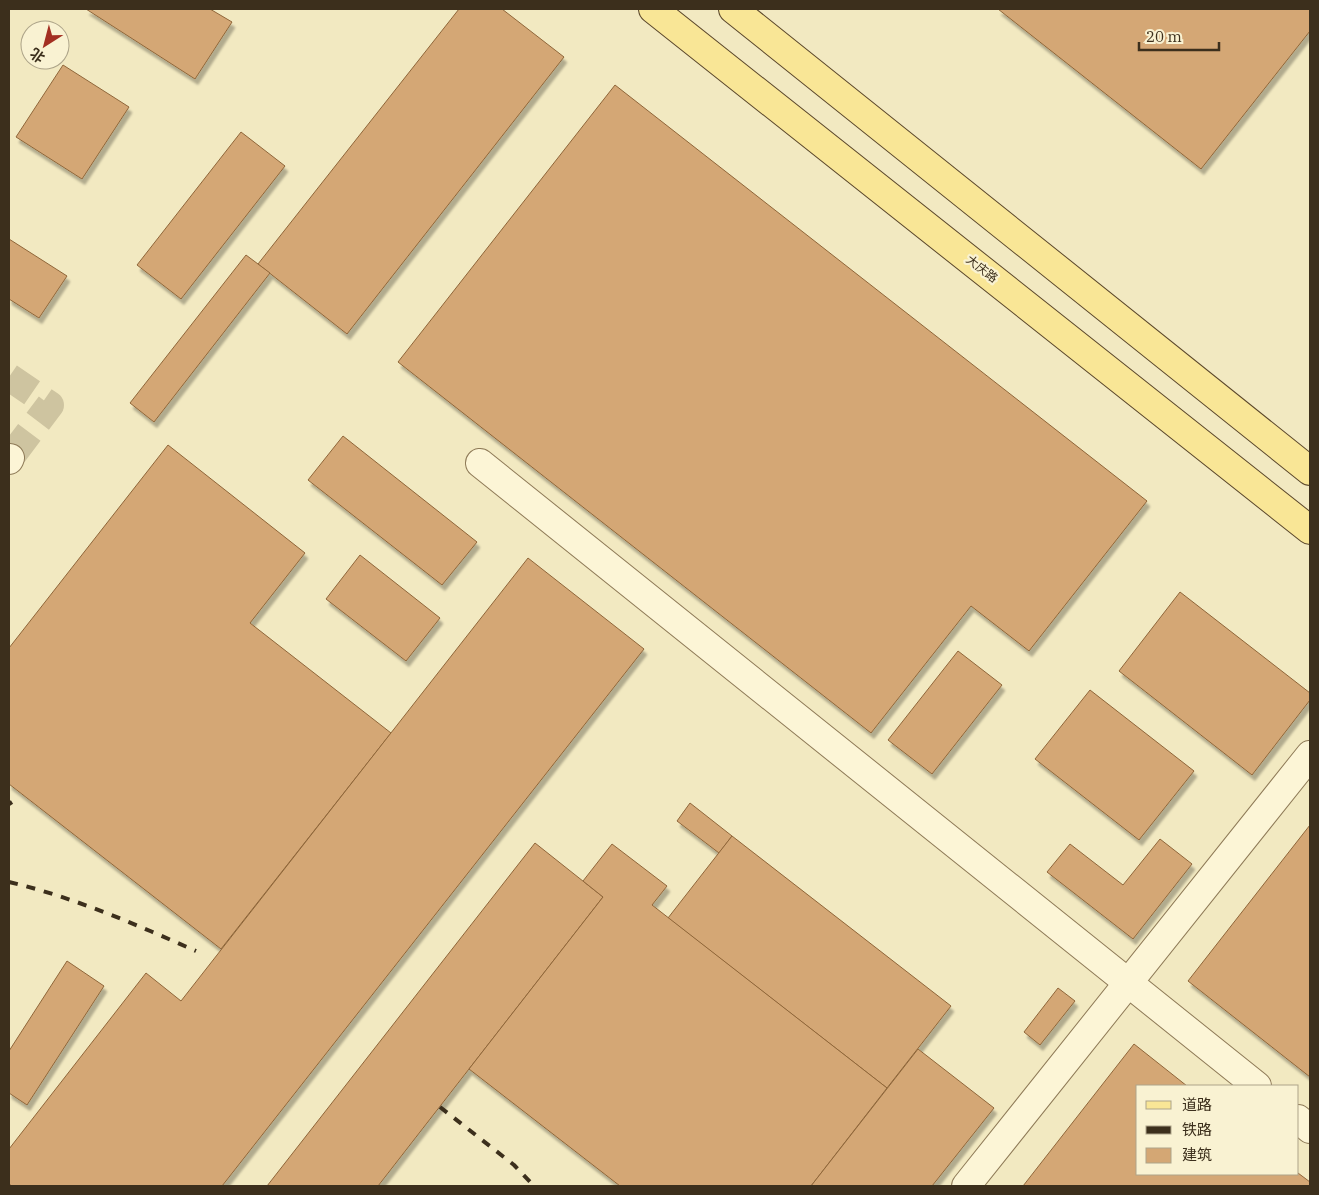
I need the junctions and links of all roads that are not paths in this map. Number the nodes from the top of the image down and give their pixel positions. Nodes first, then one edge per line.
1 (654, 9) edge
2 (733, 9) edge
3 (480, 464) dead end
4 (1310, 471) edge
5 (1310, 530) edge
6 (1310, 755) edge
7 (1128, 983) junction
8 (1256, 1085) edge
9 (1299, 1120) edge
10 (1310, 1129) edge
11 (966, 1186) edge

1 - 5 main road, 大庆路
2 - 4 main road
3 - 7 lane
6 - 7 lane
7 - 8 lane
7 - 11 lane
9 - 10 lane

